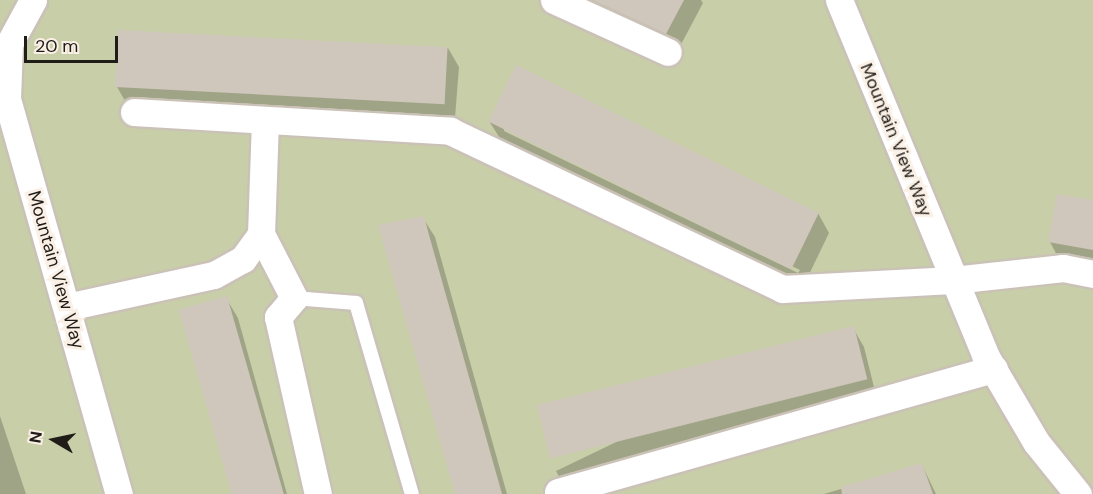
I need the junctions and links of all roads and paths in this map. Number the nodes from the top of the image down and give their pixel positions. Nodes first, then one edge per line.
1 (33, 0) edge
2 (554, 0) edge
3 (839, 0) edge
4 (4, 38) edge
5 (668, 52) dead end
6 (134, 112) dead end
7 (264, 120) junction
8 (261, 234) junction
9 (1093, 274) edge
10 (953, 280) junction
11 (294, 298) junction
12 (67, 307) junction
13 (994, 369) junction
14 (558, 492) dead end
15 (119, 494) edge
16 (318, 494) edge
17 (412, 494) edge
18 (1078, 494) edge

1 - 4 street, Mountain View Way
2 - 5 street
3 - 10 street, Mountain View Way
4 - 12 street, Mountain View Way
6 - 7 street
7 - 8 street
7 - 10 street
8 - 11 street
8 - 12 street
9 - 10 street
10 - 13 street, Mountain View Way
11 - 16 street
11 - 17 lane
12 - 15 street, Mountain View Way
13 - 14 street
13 - 18 street, Mountain View Way

